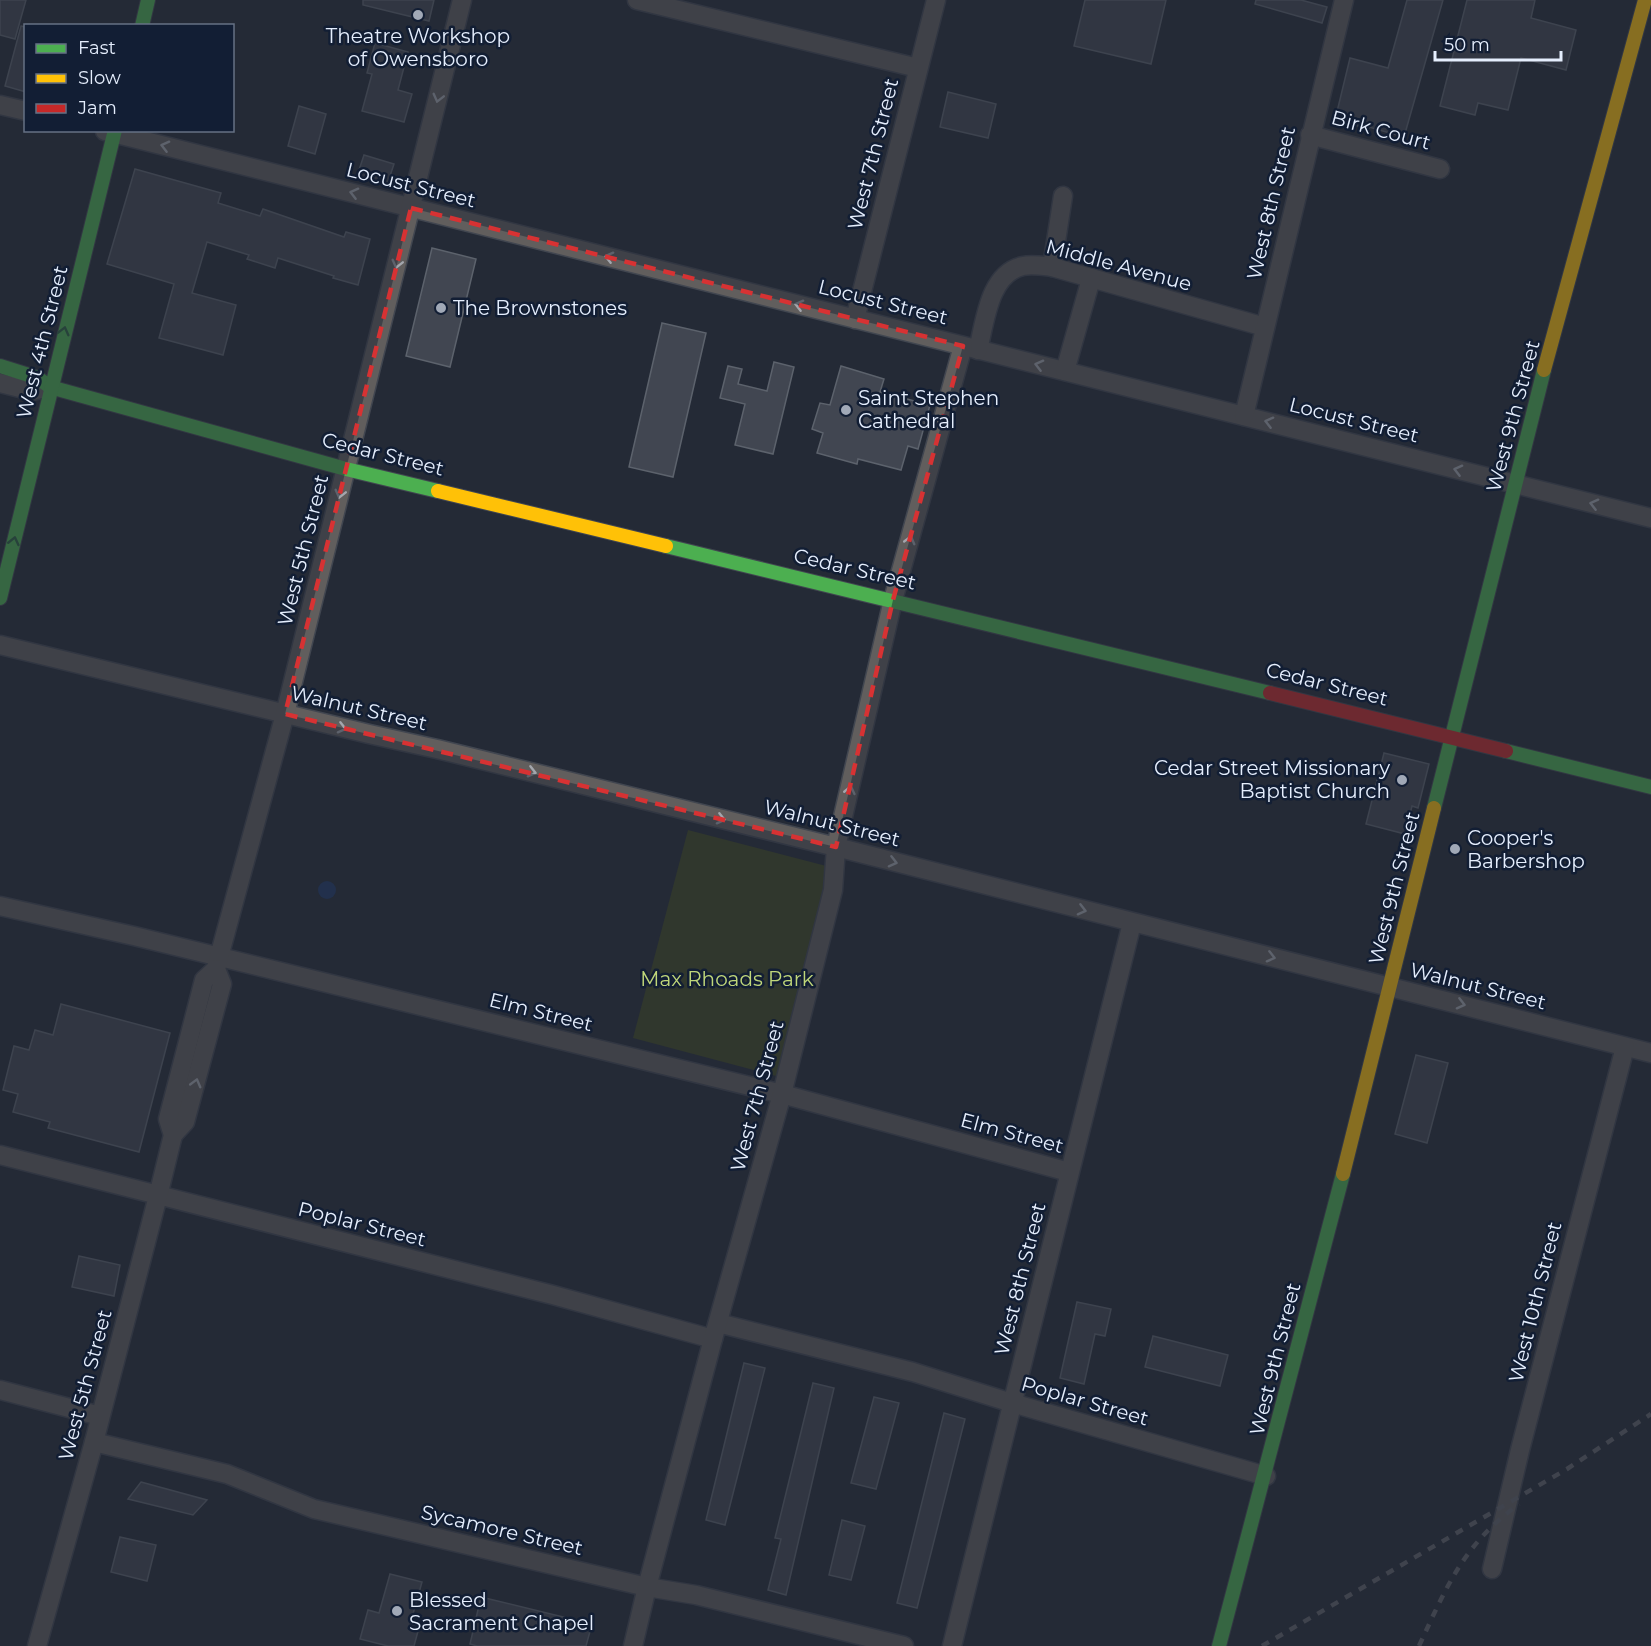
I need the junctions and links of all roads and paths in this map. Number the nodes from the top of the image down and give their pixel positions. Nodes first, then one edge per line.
1 (148, 0) edge
2 (462, 0) edge
3 (637, 0) edge
4 (936, 0) edge
5 (1344, 0) edge
6 (1645, 0) edge
7 (142, 24) edge
8 (918, 68) junction
9 (0, 105) edge
10 (24, 111) edge
11 (111, 132) edge
12 (115, 132) edge
13 (1310, 135) junction
14 (1440, 169) dead end
15 (1063, 196) dead end
16 (411, 208) junction
17 (1052, 267) junction
18 (1091, 279) junction
19 (855, 319) junction
20 (1265, 327) junction
21 (970, 348) junction
22 (0, 366) edge
23 (1065, 371) junction
24 (0, 384) edge
25 (50, 387) junction
26 (1244, 416) junction
27 (346, 469) junction
28 (1515, 484) junction
29 (1651, 518) edge
30 (0, 598) edge
31 (893, 600) junction
32 (0, 645) edge
33 (285, 714) junction
34 (1452, 738) junction
35 (1651, 787) edge
36 (837, 847) junction
37 (0, 906) edge
38 (1132, 923) junction
39 (218, 963) junction
40 (1389, 986) junction
41 (1625, 1047) junction
42 (1651, 1053) edge
43 (782, 1094) junction
44 (0, 1155) edge
45 (1069, 1172) junction
46 (158, 1196) junction
47 (715, 1331) junction
48 (0, 1389) edge
49 (1012, 1403) junction
50 (100, 1416) junction
51 (94, 1442) junction
52 (1266, 1476) junction
53 (1492, 1569) dead end
54 (647, 1587) junction
55 (37, 1646) edge
56 (633, 1646) edge
57 (904, 1646) edge
58 (952, 1646) edge
59 (1219, 1646) edge

1 - 7 street
2 -> 16 street, West 5th Street
3 - 8 street
4 - 8 street, West 7th Street
5 - 13 street, West 8th Street
6 - 28 street, West 9th Street
8 - 19 street, West 7th Street
9 - 10 street
25 -> 11 street, West 4th Street
16 -> 12 street, Locust Street
13 - 14 street, Birk Court
13 - 20 street, West 8th Street
15 - 17 street
19 -> 16 street, Locust Street
16 -> 27 street, West 5th Street
17 - 18 street, Middle Avenue
17 - 21 street, Middle Avenue
18 - 20 street, Middle Avenue
18 - 23 street
19 - 21 street, Locust Street
20 - 26 street, West 8th Street
23 -> 21 street, Locust Street
31 -> 21 street, West 7th Street
22 - 25 street, Cedar Street
23 - 26 street, Locust Street
24 - 25 street, Cedar Street
25 - 27 street, Cedar Street
30 -> 25 street, West 4th Street
28 -> 26 street, Locust Street
27 - 31 street, Cedar Street
27 -> 33 street, West 5th Street
29 -> 28 street, Locust Street
28 - 34 street, West 9th Street
31 - 34 street, Cedar Street
36 -> 31 street, West 7th Street
32 - 33 street, Walnut Street
33 -> 36 street, Walnut Street
33 - 39 street, West 5th Street
34 - 35 street, Cedar Street
34 - 40 street, West 9th Street
36 -> 38 street, Walnut Street
36 - 43 street, West 7th Street
37 - 39 street, Elm Street
38 -> 40 street, Walnut Street
38 - 45 street, West 8th Street
39 - 43 street, Elm Street
39 - 46 street, West 5th Street
40 -> 41 street, Walnut Street
40 - 52 street, West 9th Street
41 - 42 street, Walnut Street
41 - 53 street, West 10th Street
43 - 45 street, Elm Street
43 - 47 street, West 7th Street
44 - 46 street, Poplar Street
45 - 49 street, West 8th Street
46 - 47 street, Poplar Street
46 - 50 street, West 5th Street
47 - 49 street, Poplar Street
47 - 54 street, West 7th Street
48 - 50 street
49 - 52 street, Poplar Street
49 - 58 street, West 8th Street
50 - 51 street, West 5th Street
51 - 54 street, Sycamore Street
51 - 55 street, West 5th Street
52 - 59 street, West 9th Street
54 - 56 street, West 7th Street
54 - 57 street, Sycamore Street

